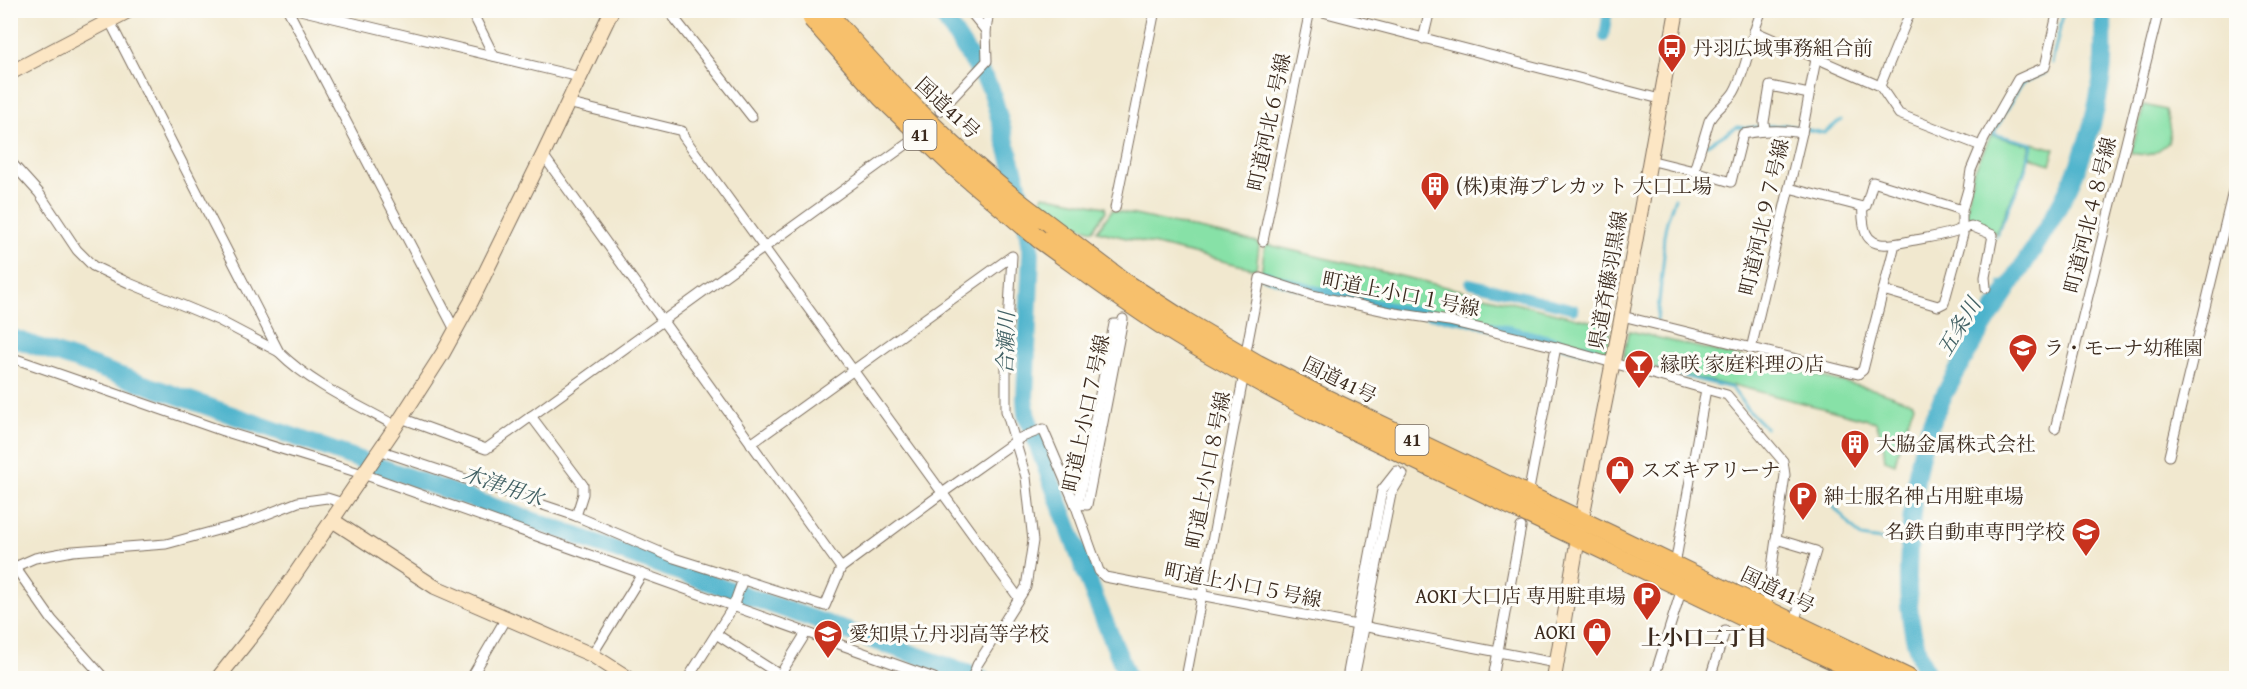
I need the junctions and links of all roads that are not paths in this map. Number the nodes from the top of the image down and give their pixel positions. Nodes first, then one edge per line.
1 (130, 10) edge
2 (288, 10) edge
3 (300, 10) edge
4 (471, 10) edge
5 (612, 10) edge
6 (668, 10) edge
7 (969, 10) edge
8 (989, 10) edge
9 (1155, 10) edge
10 (1313, 10) edge
11 (1430, 10) edge
12 (1677, 10) edge
13 (1762, 10) edge
14 (1911, 10) edge
15 (2058, 10) edge
16 (2159, 10) edge
17 (814, 13) edge
18 (107, 16) edge
19 (986, 31) junction
20 (1754, 31) junction
21 (1423, 39) junction
22 (494, 56) junction
23 (1816, 59) junction
24 (10, 73) edge
25 (580, 77) junction
26 (1880, 86) junction
27 (1809, 94) junction
28 (1660, 99) junction
29 (567, 103) junction
30 (940, 111) dead end
31 (752, 117) dead end
32 (1765, 130) junction
33 (1802, 133) junction
34 (907, 144) dead end
35 (1981, 146) junction
36 (543, 155) junction
37 (1649, 160) junction
38 (10, 161) edge
39 (1694, 171) junction
40 (2236, 179) edge
41 (1789, 188) junction
42 (1863, 207) junction
43 (1115, 208) dead end
44 (1962, 210) junction
45 (1962, 229) junction
46 (1263, 241) dead end
47 (1894, 244) junction
48 (764, 248) junction
49 (1986, 288) dead end
50 (1883, 290) junction
51 (1622, 316) junction
52 (664, 321) junction
53 (1123, 321) dead end
54 (456, 332) junction
55 (1557, 347) junction
56 (1751, 349) junction
57 (279, 351) junction
58 (10, 357) edge
59 (1612, 364) junction
60 (1245, 366) junction
61 (853, 372) junction
62 (1706, 389) junction
63 (531, 416) junction
64 (399, 422) junction
65 (2055, 429) dead end
66 (1019, 439) junction
67 (751, 444) junction
68 (378, 452) junction
69 (2169, 456) dead end
70 (1400, 472) dead end
71 (363, 474) junction
72 (941, 494) junction
73 (1528, 495) junction
74 (343, 503) junction
75 (1077, 504) junction
76 (576, 516) junction
77 (1581, 519) junction
78 (332, 520) junction
79 (1521, 527) dead end
80 (1578, 538) junction
81 (1776, 538) junction
82 (1675, 565) junction
83 (12, 566) edge
84 (841, 568) junction
85 (642, 574) junction
86 (743, 579) junction
87 (1682, 588) junction
88 (1202, 595) junction
89 (1018, 597) junction
90 (733, 607) junction
91 (1766, 610) junction
92 (506, 618) junction
93 (1794, 623) junction
94 (1361, 625) junction
95 (1725, 631) dead end
96 (806, 633) junction
97 (716, 634) junction
98 (1498, 652) junction
99 (591, 655) junction
100 (1556, 663) junction
101 (1868, 672) edge
102 (474, 677) edge
103 (779, 677) edge
104 (104, 678) edge
105 (218, 678) edge
106 (628, 678) edge
107 (688, 678) edge
108 (934, 678) edge
109 (972, 678) edge
110 (1186, 678) edge
111 (1347, 678) edge
112 (1354, 678) edge
113 (1493, 678) edge
114 (1554, 678) edge
115 (1654, 678) edge
116 (1710, 678) edge
117 (1908, 678) edge

1 - 18 street
2 - 54 street
3 - 22 street
4 - 22 street
5 - 25 street
6 - 31 street
7 - 19 street
8 - 19 street
9 - 43 street
10 - 21 street
10 - 46 street, 町道河北６号線
11 - 21 street
12 - 28 street, 県道斉藤羽黒線
13 - 20 street
14 - 26 street
15 - 35 street
16 - 65 street, 町道河北４８号線
17 - 60 highway, 国道41号 / 41, bridge
18 - 24 street
18 - 57 street
19 - 30 street
20 - 23 street
20 - 39 street
21 - 28 street
22 - 25 street
23 - 26 street
23 - 27 street
25 - 29 street
26 - 35 street
27 - 32 street
27 - 33 street
28 - 37 street, 県道斉藤羽黒線
29 - 36 street
29 - 48 street
32 - 33 street, 町道河北９７号線
32 - 39 street, 町道河北９７号線
33 - 41 street, 町道河北９７号線
34 - 48 street
35 - 44 street
36 - 52 street
36 - 54 street
37 - 39 street
37 - 51 street, 県道斉藤羽黒線
38 - 57 street
40 - 69 street
41 - 42 street
41 - 56 street, 町道河北９７号線
42 - 44 street
42 - 47 street
44 - 45 street
45 - 47 street
45 - 49 street
45 - 50 street
47 - 50 street
48 - 52 street
48 - 61 street
50 - 56 street
51 - 56 street
51 - 59 street, 県道斉藤羽黒線
52 - 63 street
52 - 67 street
53 - 75 street
54 - 64 street
55 - 59 street, 町道上小口１号線
55 - 60 street, 町道上小口１号線
55 - 73 street
57 - 64 street
58 - 71 street
59 - 62 street, 町道上小口１号線
59 - 77 street, 県道斉藤羽黒線
60 - 73 highway, 国道41号 / 41
60 - 80 highway, 国道41号 / 41
60 - 88 street, 町道上小口８号線
61 - 66 street
61 - 67 street
61 - 72 street
62 - 81 street, 町道上小口１号線
62 - 82 street
63 - 64 street
63 - 76 street
64 - 68 street
66 - 72 street, 町道上小口５号線
66 - 75 street, 町道上小口５号線
66 - 89 street
67 - 84 street
68 - 71 street
68 - 76 street
70 - 94 street
71 - 74 street
71 - 85 street
72 - 84 street, 町道上小口５号線
72 - 89 street
73 - 77 highway, 国道41号 / 41
74 - 78 street
74 - 83 street
75 - 88 street, 町道上小口５号線
76 - 86 street
77 - 80 street, 県道斉藤羽黒線
77 - 82 highway, 国道41号 / 41
78 - 92 street
78 - 105 street
79 - 98 street
80 - 87 highway, 国道41号 / 41
80 - 100 street, 県道斉藤羽黒線
81 - 91 street, 町道上小口１号線
81 - 93 street
82 - 91 highway, 国道41号 / 41
83 - 104 street
84 - 86 street
85 - 90 street
85 - 99 street
86 - 90 street
87 - 101 highway, 国道41号 / 41
87 - 115 street
88 - 94 street, 町道上小口５号線
88 - 110 street, 町道上小口８号線
89 - 109 street
90 - 96 street
90 - 97 street
91 - 93 highway, 国道41号 / 41
92 - 99 street
92 - 102 street
93 - 101 highway, 国道41号 / 41
94 - 98 street, 町道上小口５号線
94 - 111 street
94 - 112 street
95 - 116 street
96 - 103 street
96 - 108 street
97 - 103 street
97 - 107 street
98 - 100 street, 町道上小口５号線
98 - 113 street
99 - 106 street
100 - 114 street, 県道斉藤羽黒線
101 - 117 highway, 国道41号 / 41

